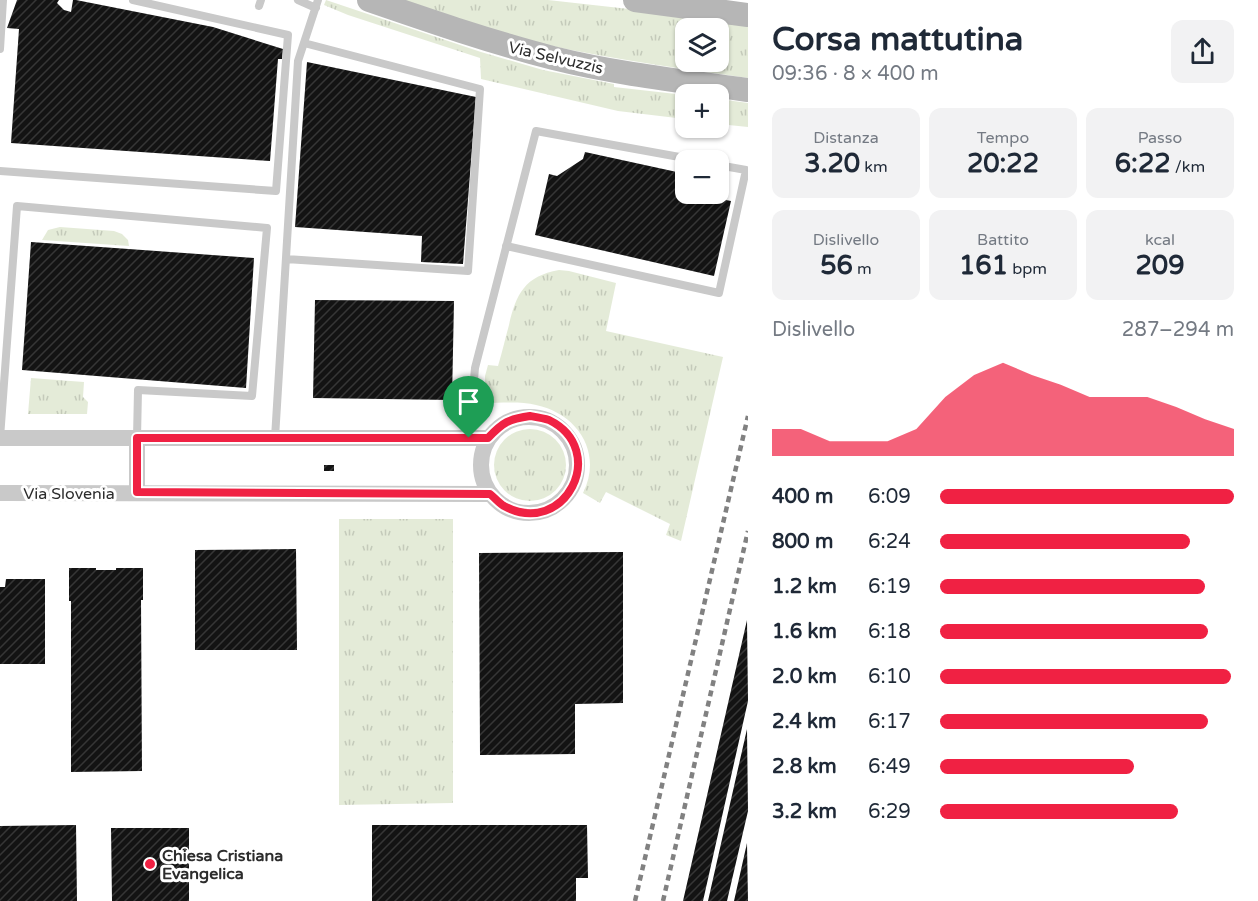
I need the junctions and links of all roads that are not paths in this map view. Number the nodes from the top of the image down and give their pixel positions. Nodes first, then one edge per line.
1 (3, 0) edge
2 (133, 0) edge
3 (298, 0) edge
4 (369, 0) edge
5 (635, 0) edge
6 (317, 4) edge
7 (748, 15) edge
8 (304, 44) junction
9 (0, 49) edge
10 (748, 90) edge
11 (675, 156) edge
12 (729, 167) edge
13 (0, 171) edge
14 (506, 246) junction
15 (286, 259) junction
16 (0, 438) edge
17 (137, 438) junction
18 (275, 438) junction
19 (469, 438) junction
20 (488, 438) junction
21 (137, 492) junction
22 (0, 493) edge
23 (490, 494) junction

1 - 9 lane
2 - 13 lane
3 - 6 lane
4 - 10 main road, Via Selvuzzis
5 - 7 main road
6 - 8 lane
8 - 15 lane
8 - 15 lane
11 - 14 lane
12 - 14 lane
14 - 19 lane
15 - 18 lane
16 - 17 street
16 - 17 lane
17 - 18 street
17 - 21 street, Via Slovenia
18 - 19 street
19 - 20 street
20 - 23 street
20 - 23 street
21 - 22 street, Via Slovenia
21 - 23 street, Via Slovenia

